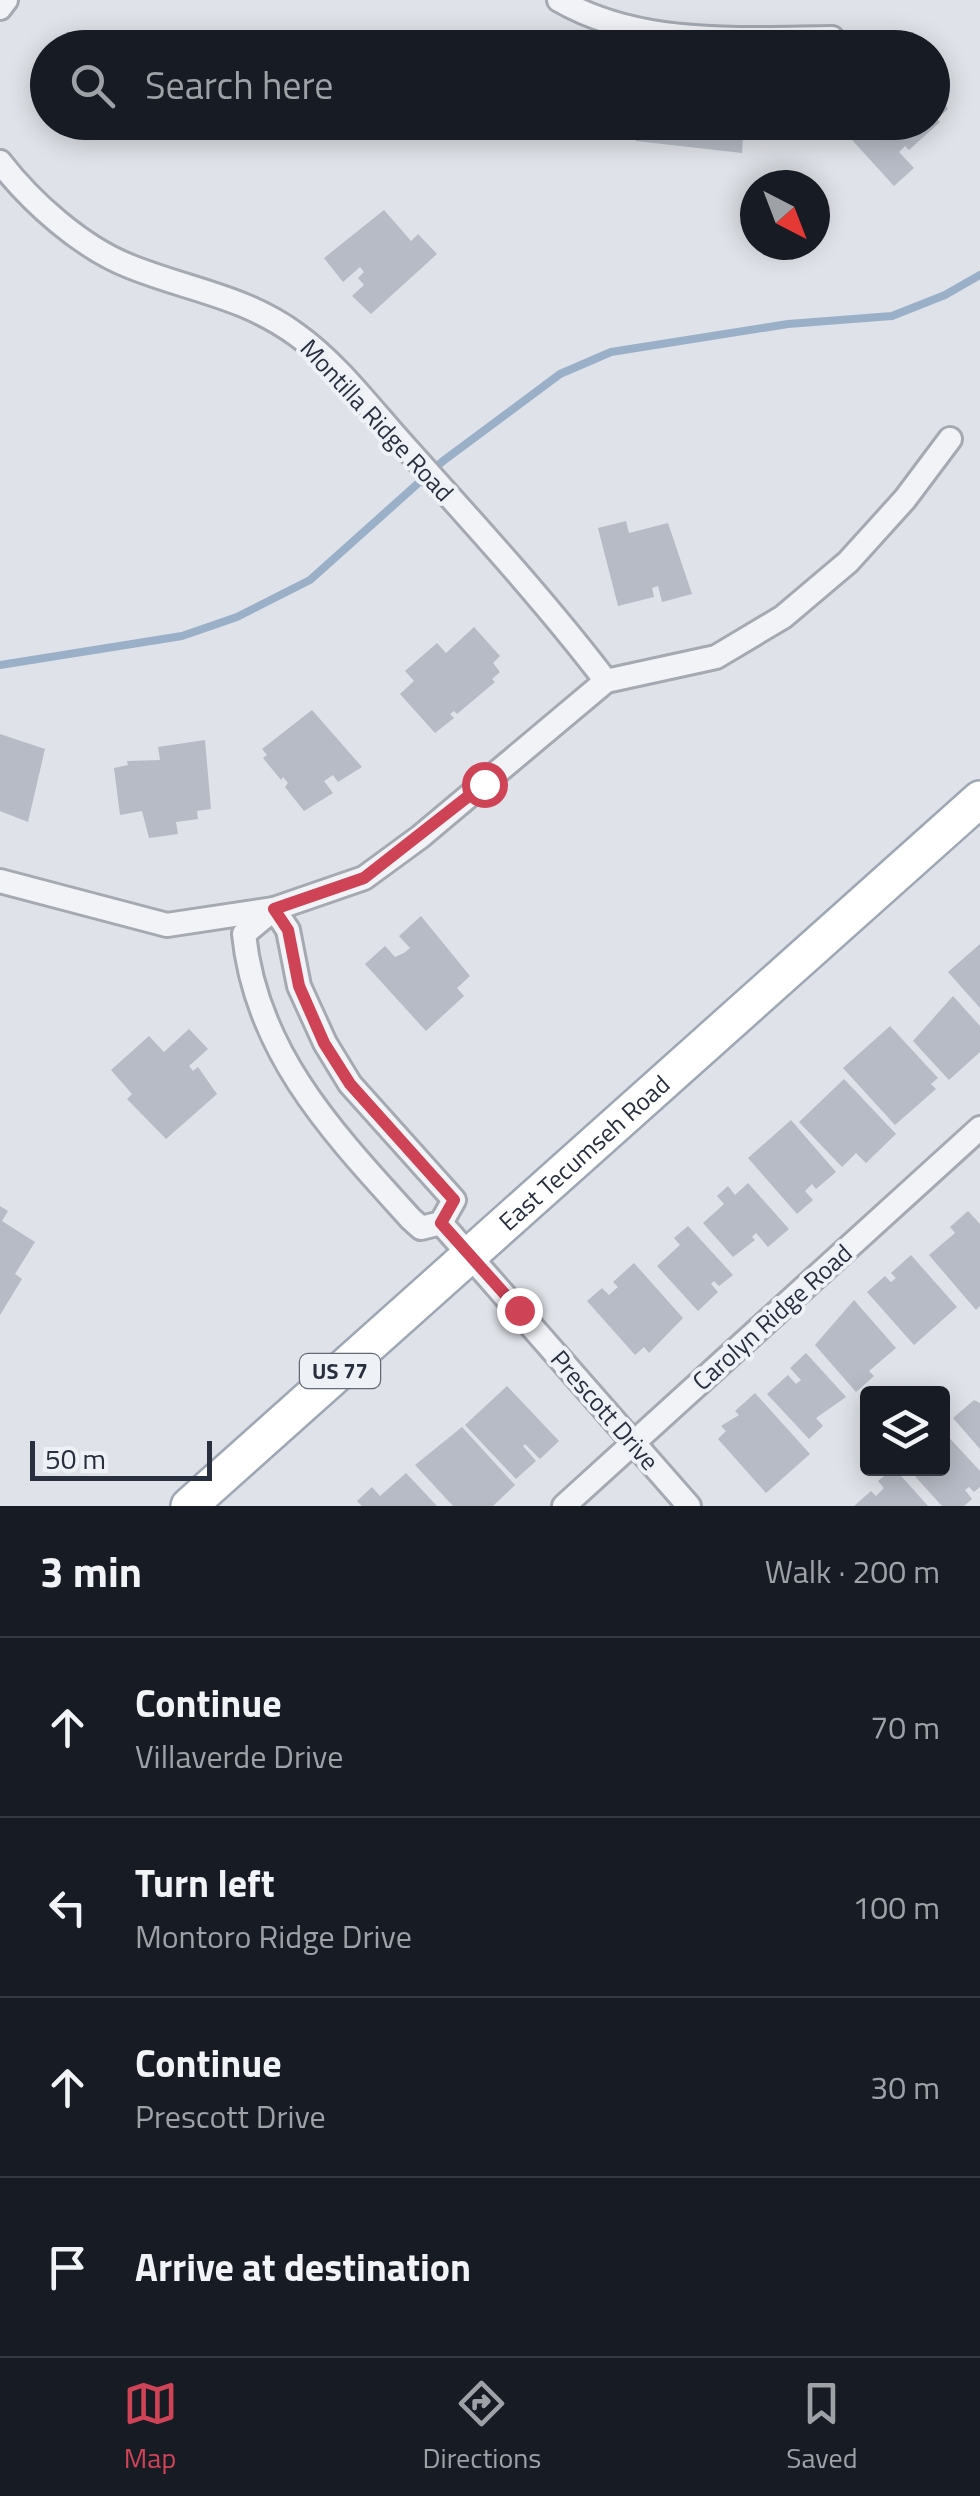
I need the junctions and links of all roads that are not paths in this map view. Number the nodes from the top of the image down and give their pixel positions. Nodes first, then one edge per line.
1 (6, 0) edge
2 (559, 0) edge
3 (0, 8) edge
4 (641, 30) edge
5 (0, 162) edge
6 (950, 440) dead end
7 (606, 681) junction
8 (980, 799) edge
9 (0, 881) edge
10 (274, 909) junction
11 (980, 1128) edge
12 (441, 1223) junction
13 (470, 1255) junction
14 (633, 1443) junction
15 (189, 1506) edge
16 (564, 1506) edge
17 (689, 1506) edge

1 - 3 street
2 - 4 street
5 - 7 street, Montilla Ridge Road
6 - 7 street
7 - 10 street
8 - 13 main road, East Tecumseh Road / US 77
9 - 10 street
10 - 12 street
10 - 12 street
11 - 14 street, Carolyn Ridge Road
12 - 13 street, Prescott Drive
13 - 14 street, Prescott Drive
13 - 15 main road, East Tecumseh Road / US 77
14 - 16 street, Carolyn Ridge Road
14 - 17 street, Prescott Drive

